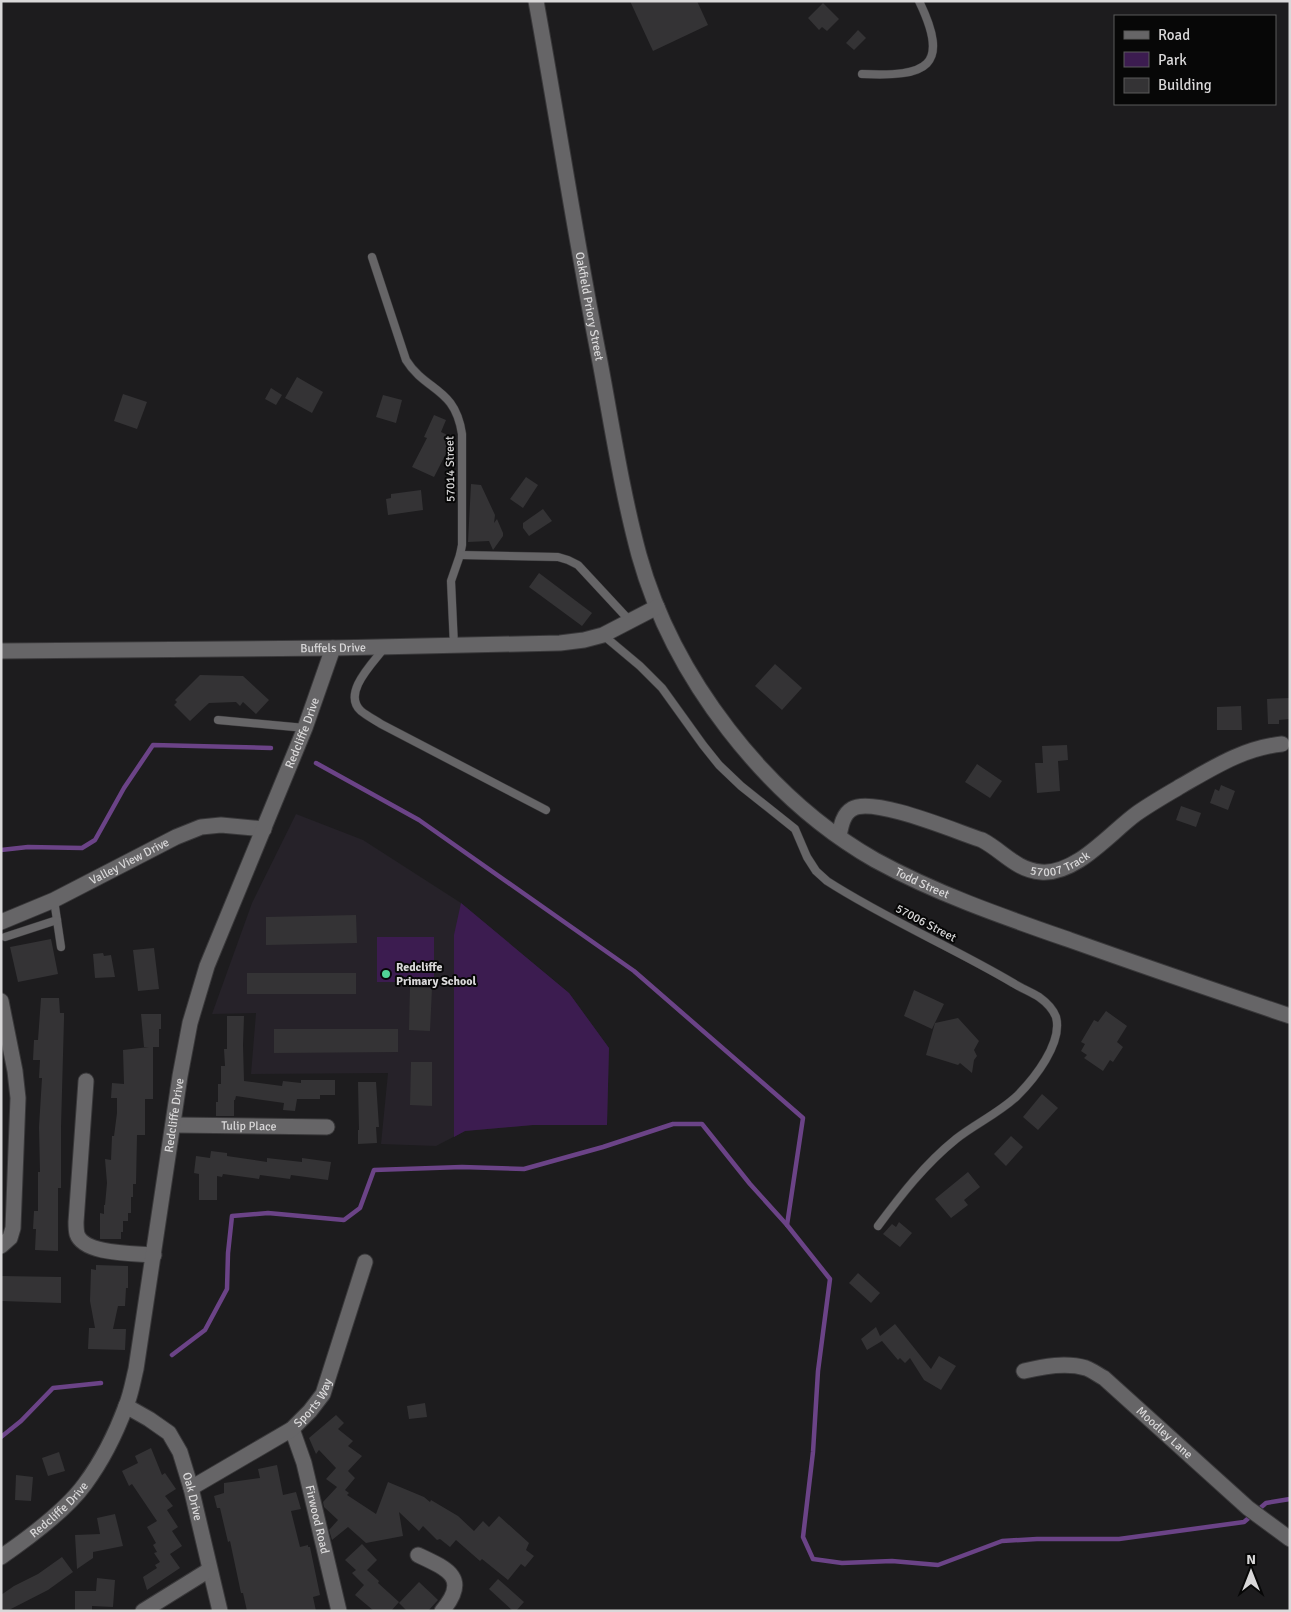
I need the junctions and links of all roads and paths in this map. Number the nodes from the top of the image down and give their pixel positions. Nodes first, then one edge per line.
1 (536, 1) edge
2 (919, 1) edge
3 (862, 74) dead end
4 (372, 256) dead end
5 (460, 555) junction
6 (657, 608) junction
7 (630, 621) junction
8 (603, 635) junction
9 (454, 646) junction
10 (385, 647) junction
11 (333, 648) junction
12 (1, 651) edge
13 (218, 720) dead end
14 (305, 728) junction
15 (1282, 744) dead end
16 (546, 810) dead end
17 (264, 829) junction
18 (839, 836) junction
19 (54, 900) junction
20 (57, 920) junction
21 (1, 922) edge
22 (5, 938) dead end
23 (61, 947) dead end
24 (1, 1000) edge
25 (1290, 1016) edge
26 (5, 1047) edge
27 (86, 1081) dead end
28 (173, 1125) junction
29 (327, 1127) dead end
30 (878, 1226) dead end
31 (1, 1246) edge
32 (154, 1255) junction
33 (365, 1262) dead end
34 (1024, 1371) dead end
35 (126, 1406) junction
36 (292, 1429) junction
37 (191, 1488) junction
38 (1290, 1540) edge
39 (418, 1555) dead end
40 (1, 1557) edge
41 (209, 1570) junction
42 (143, 1611) edge
43 (220, 1611) edge
44 (339, 1611) edge
45 (442, 1611) edge

1 - 6 street, Oakfield Priory Street
2 - 3 lane
4 - 5 lane, 57014 Street
5 - 7 lane
5 - 9 lane, 57014 Street
6 - 7 street, Buffels Drive
6 - 18 street, Todd Street
7 - 8 street, Buffels Drive
8 - 9 street, Buffels Drive
8 - 30 lane, 57006 Street
9 - 10 street, Buffels Drive
10 - 11 street, Buffels Drive
10 - 16 lane
11 - 12 street, Buffels Drive
11 - 14 street, Redcliffe Drive
13 - 14 lane
14 - 17 street, Redcliffe Drive
15 - 18 street, 57007 Track
17 - 19 street, Valley View Drive
17 - 28 street, Redcliffe Drive
18 - 25 street, Todd Street
19 - 20 lane
19 - 21 street, Valley View Drive
20 - 22 lane
20 - 23 lane
24 - 26 street
26 - 31 street
27 - 32 street
28 - 29 street, Tulip Place
28 - 32 street, Redcliffe Drive
32 - 35 street, Redcliffe Drive
33 - 36 street, Sports Way
34 - 38 street, Moodley Lane
35 - 37 street, Oak Drive
35 - 40 street, Redcliffe Drive
36 - 37 street, Sports Way
36 - 44 street, Firwood Road
37 - 41 street, Oak Drive
39 - 45 street
41 - 42 street
41 - 43 street, Oak Drive

